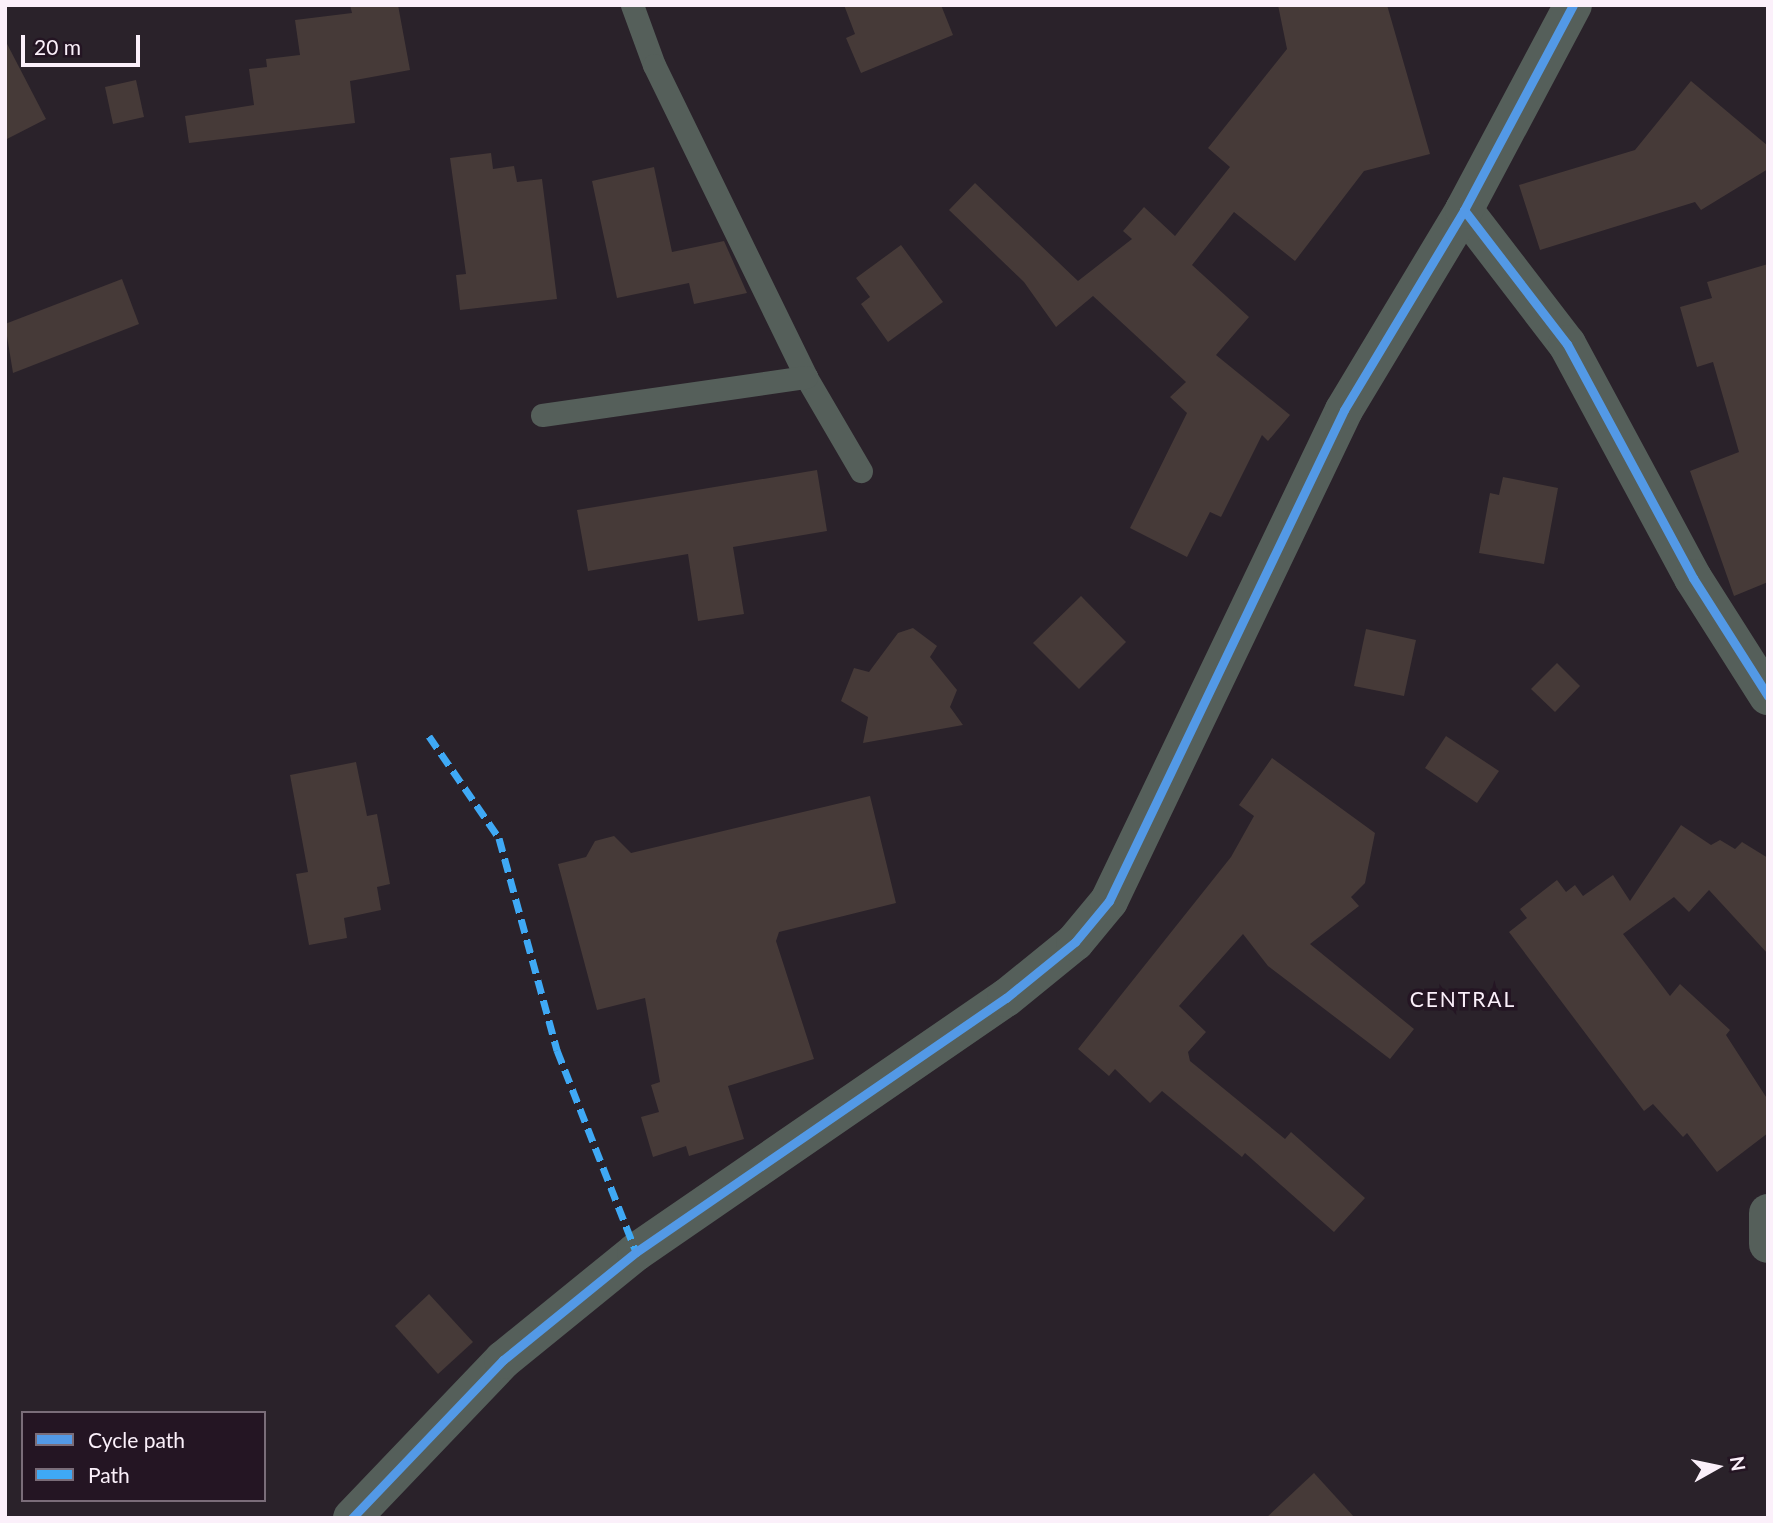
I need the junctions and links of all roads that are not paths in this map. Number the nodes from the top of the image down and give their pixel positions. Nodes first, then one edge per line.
1 (632, 5) edge
2 (1573, 5) edge
3 (1464, 210) junction
4 (806, 377) junction
5 (542, 415) dead end
6 (861, 471) dead end
7 (1768, 696) edge
8 (1768, 1213) edge
9 (1768, 1244) edge
10 (352, 1518) edge

1 - 4 lane
2 - 3 street
3 - 7 street
3 - 10 street
4 - 5 lane
4 - 6 lane
8 - 9 street

